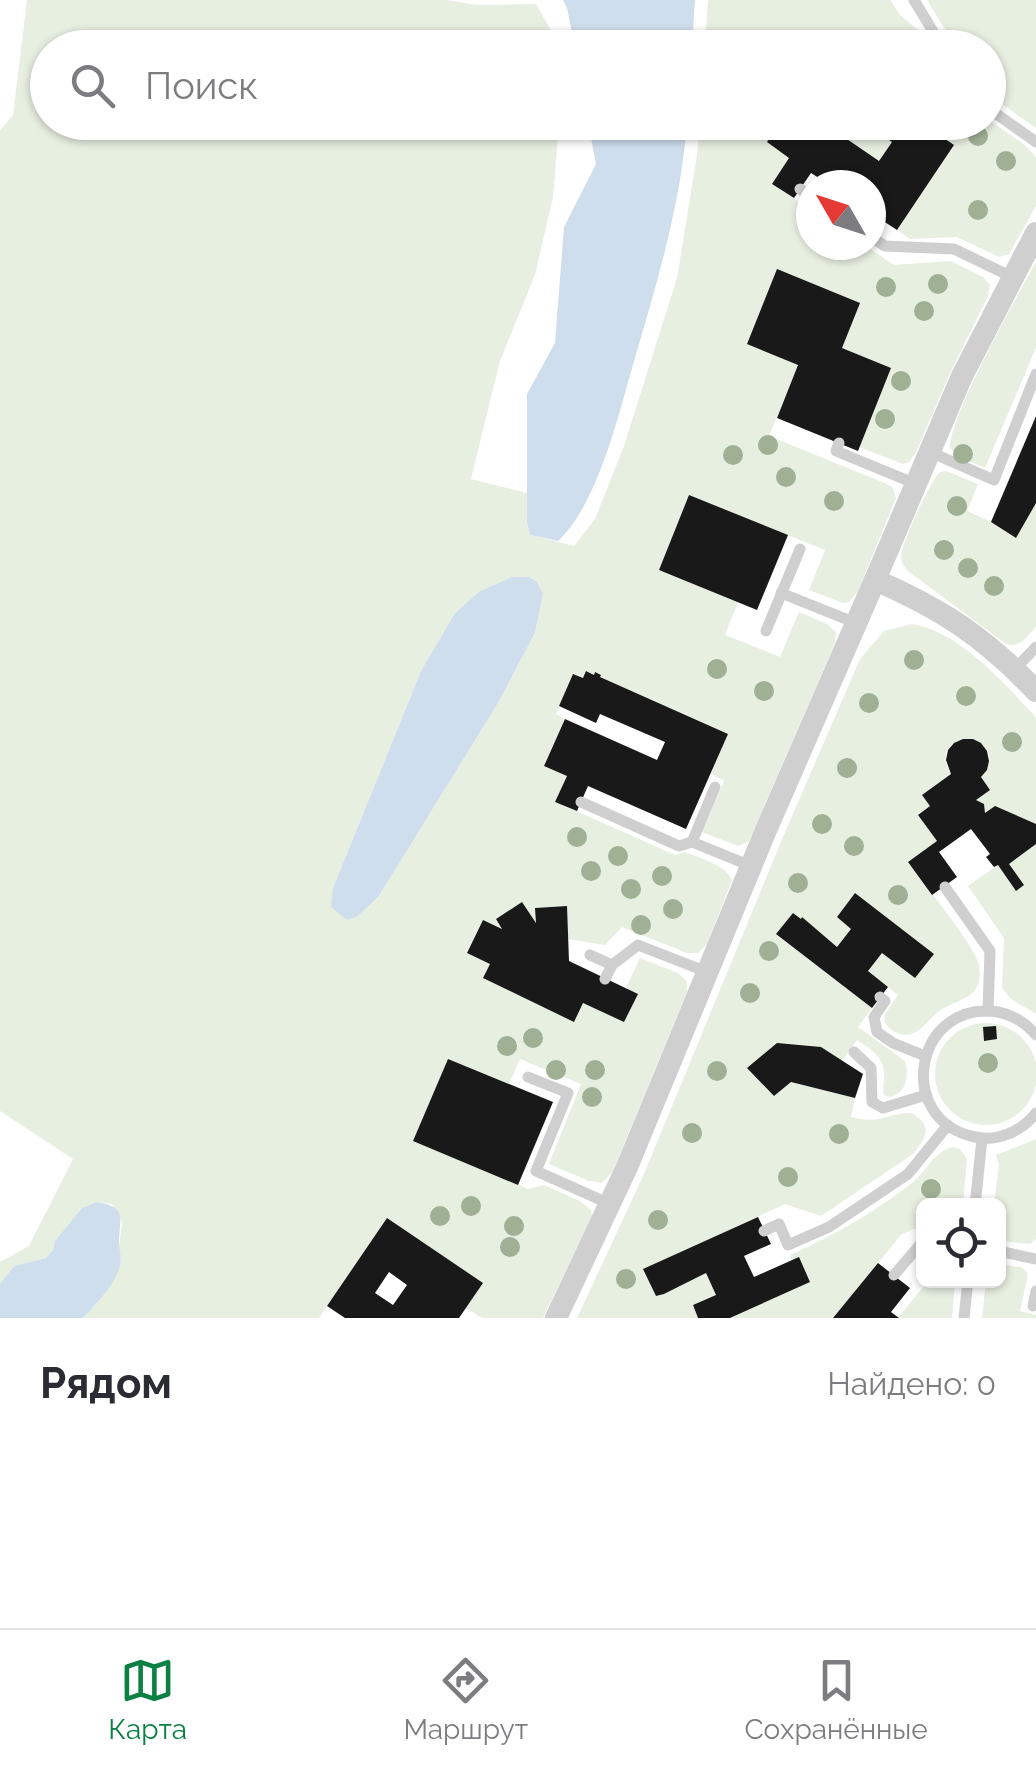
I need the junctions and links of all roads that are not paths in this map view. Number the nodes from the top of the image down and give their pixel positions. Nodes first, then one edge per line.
1 (914, 0) edge
2 (932, 30) edge
3 (1006, 121) edge
4 (1036, 142) edge
5 (1036, 233) edge
6 (886, 246) edge
7 (1012, 277) junction
8 (1036, 374) edge
9 (839, 443) dead end
10 (930, 452) junction
11 (916, 484) junction
12 (800, 548) dead end
13 (876, 580) junction
14 (782, 592) junction
15 (856, 623) junction
16 (766, 632) dead end
17 (1036, 647) edge
18 (1014, 669) junction
19 (1036, 691) edge
20 (715, 787) dead end
21 (581, 802) dead end
22 (692, 842) junction
23 (751, 866) junction
24 (945, 886) dead end
25 (590, 955) dead end
26 (612, 965) junction
27 (707, 972) junction
28 (605, 978) dead end
29 (880, 997) dead end
30 (988, 1010) junction
31 (1036, 1035) edge
32 (854, 1052) dead end
33 (925, 1056) junction
34 (528, 1077) dead end
35 (926, 1095) junction
36 (1035, 1116) edge
37 (948, 1126) junction
38 (982, 1138) junction
39 (977, 1198) edge
40 (610, 1204) junction
41 (764, 1230) dead end
42 (916, 1250) edge
43 (1006, 1252) edge
44 (1036, 1258) edge
45 (894, 1276) dead end
46 (967, 1288) edge
47 (1036, 1290) edge
48 (1032, 1306) dead end
49 (556, 1318) edge
50 (964, 1318) edge

1 - 2 lane
3 - 4 lane
5 - 7 street
6 - 7 lane
7 - 10 street
8 - 10 lane
9 - 11 lane
10 - 11 street
11 - 13 street
12 - 14 lane
13 - 15 street
13 - 18 street
14 - 15 lane
14 - 16 lane
15 - 23 street
17 - 18 lane
18 - 19 street
20 - 22 lane
21 - 22 lane
22 - 23 lane
23 - 27 street
24 - 30 lane
25 - 26 lane
26 - 27 lane
26 - 28 lane
27 - 40 street
29 - 33 lane
30 - 31 lane
30 - 33 lane
32 - 35 lane
33 - 35 lane
34 - 40 lane
35 - 37 lane
36 - 38 lane
37 - 38 lane
37 - 41 lane
38 - 39 lane
40 - 49 street
42 - 45 lane
43 - 44 lane
46 - 50 lane
47 - 48 lane

